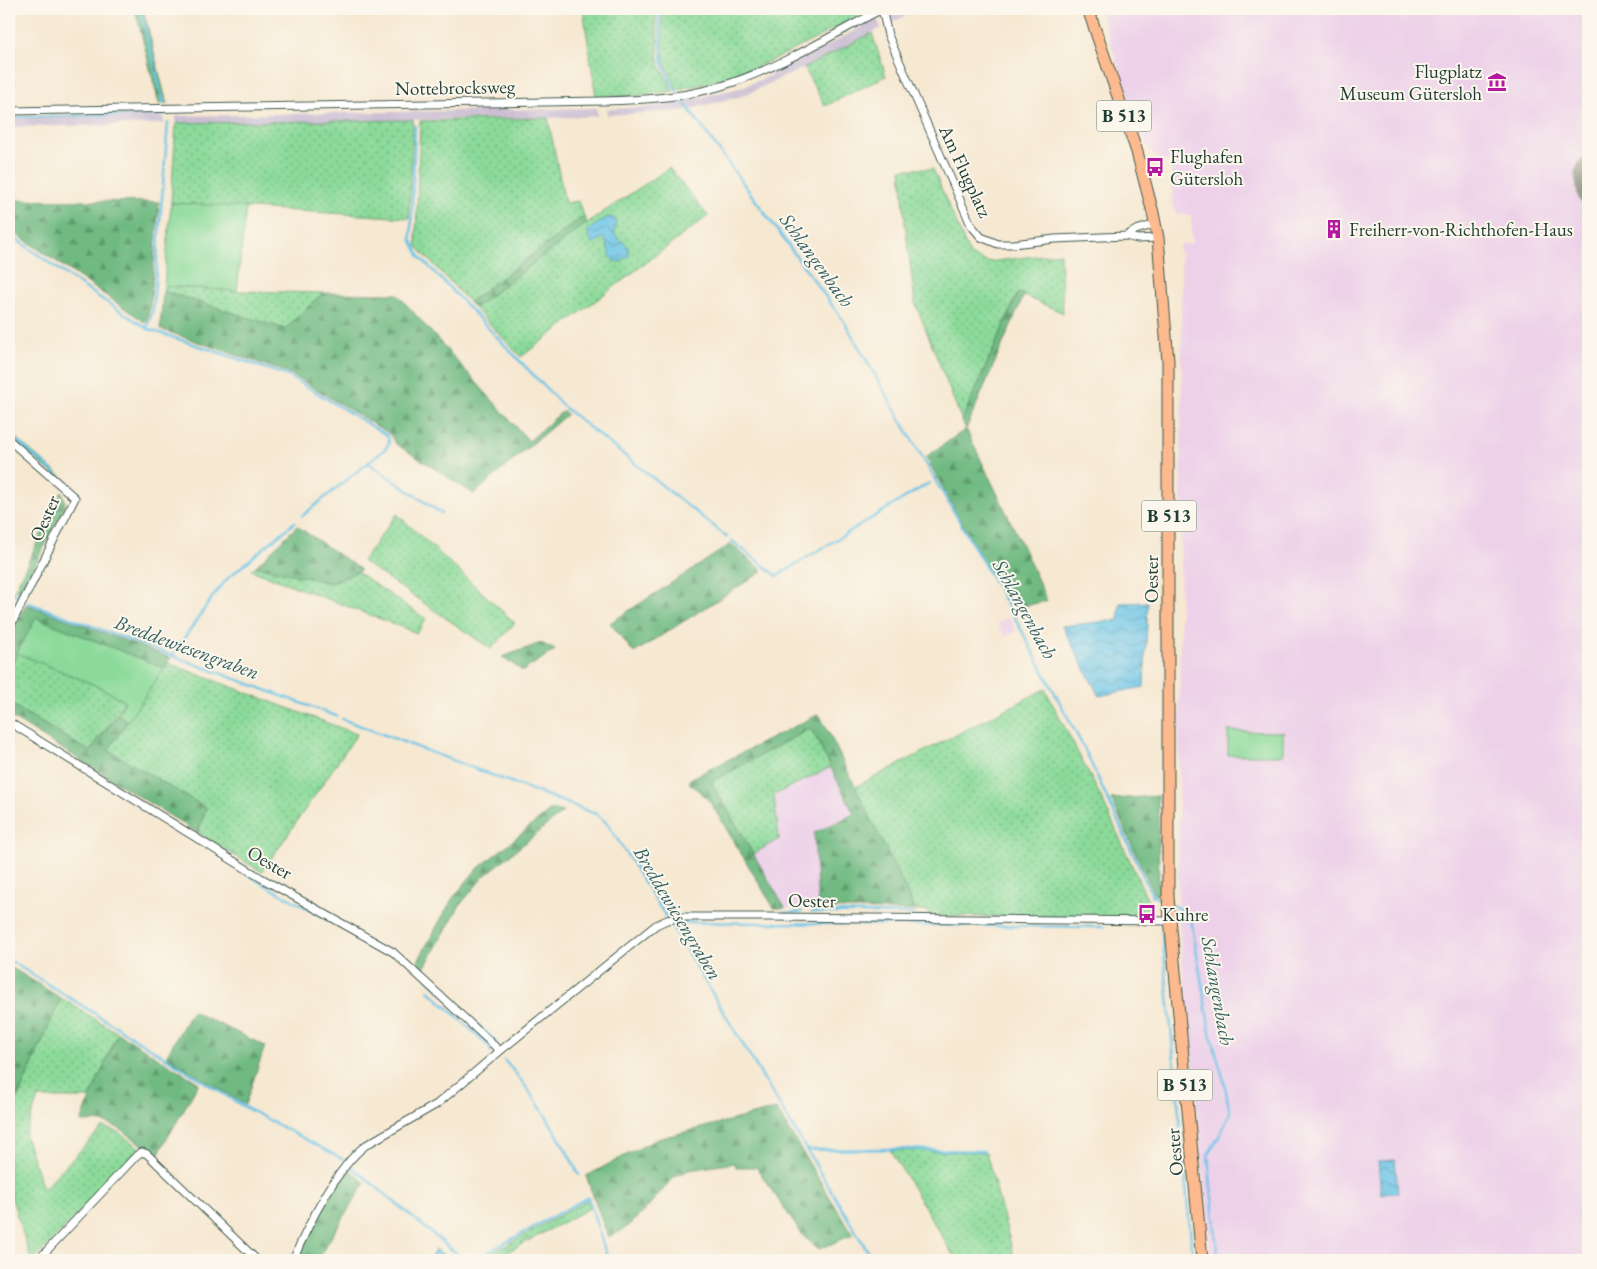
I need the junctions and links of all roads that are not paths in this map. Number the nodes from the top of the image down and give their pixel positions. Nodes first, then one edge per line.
1 (882, 9) edge
2 (1088, 9) edge
3 (9, 112) edge
4 (1156, 224) junction
5 (1126, 236) junction
6 (1158, 238) junction
7 (9, 440) edge
8 (9, 629) edge
9 (9, 722) edge
10 (1170, 916) junction
11 (500, 1051) junction
12 (38, 1260) edge
13 (257, 1260) edge
14 (292, 1260) edge
15 (1202, 1260) edge

1 - 3 street, Nottebrocksweg
1 - 5 street, Am Flugplatz
2 - 4 main road, B 513
4 - 5 street, Am Flugplatz
4 - 6 main road, B 513
5 - 6 street, Am Flugplatz
6 - 10 main road, Oester / B 513
7 - 8 street, Oester
9 - 11 street, Oester
10 - 11 street, Oester
10 - 15 main road, Oester / B 513
11 - 14 street, Oester
12 - 13 street

